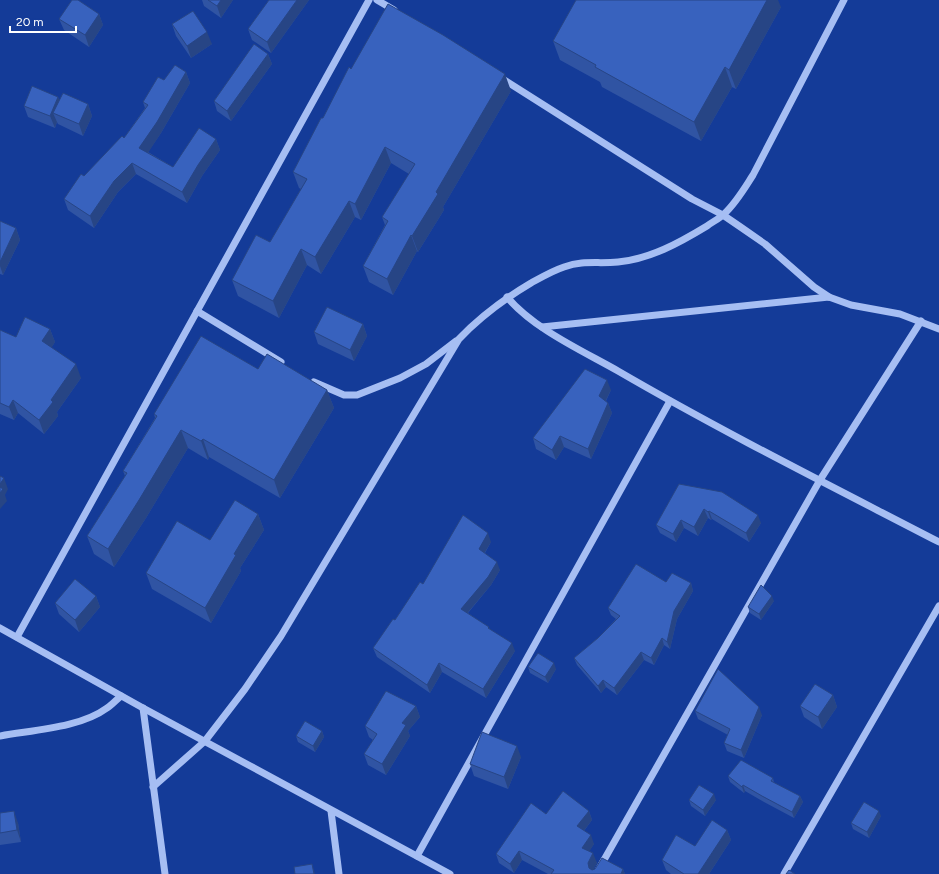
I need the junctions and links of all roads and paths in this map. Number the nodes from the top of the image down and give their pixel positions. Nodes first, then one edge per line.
1 (369, 0) edge
2 (377, 0) edge
3 (844, 0) edge
4 (398, 13) edge
5 (491, 72) edge
6 (723, 215) junction
7 (507, 297) junction
8 (829, 297) junction
9 (197, 310) junction
10 (921, 321) junction
11 (542, 327) junction
12 (939, 329) edge
13 (459, 338) junction
14 (285, 365) edge
15 (305, 377) edge
16 (670, 401) junction
17 (820, 480) junction
18 (939, 542) edge
19 (939, 606) edge
20 (0, 628) edge
21 (17, 638) junction
22 (121, 696) junction
23 (143, 708) junction
24 (0, 736) edge
25 (204, 740) junction
26 (153, 787) junction
27 (331, 811) junction
28 (417, 856) junction
29 (165, 874) edge
30 (339, 874) edge
31 (450, 874) edge
32 (596, 874) edge
33 (784, 874) edge

1 - 9 street
2 - 4 street
3 - 6 street
5 - 6 street
6 - 7 street
6 - 8 street
7 - 11 street
7 - 13 street
8 - 10 street
8 - 11 street
9 - 14 street
9 - 21 street
10 - 12 street
10 - 17 street
11 - 16 street
13 - 15 street
13 - 25 street
16 - 17 street
16 - 28 street
17 - 18 street
17 - 32 street
19 - 33 street
20 - 21 street
21 - 22 street
22 - 23 street
22 - 24 street
23 - 25 street
23 - 26 street
25 - 26 street
25 - 27 street
26 - 29 street
27 - 28 street
27 - 30 street
28 - 31 street

